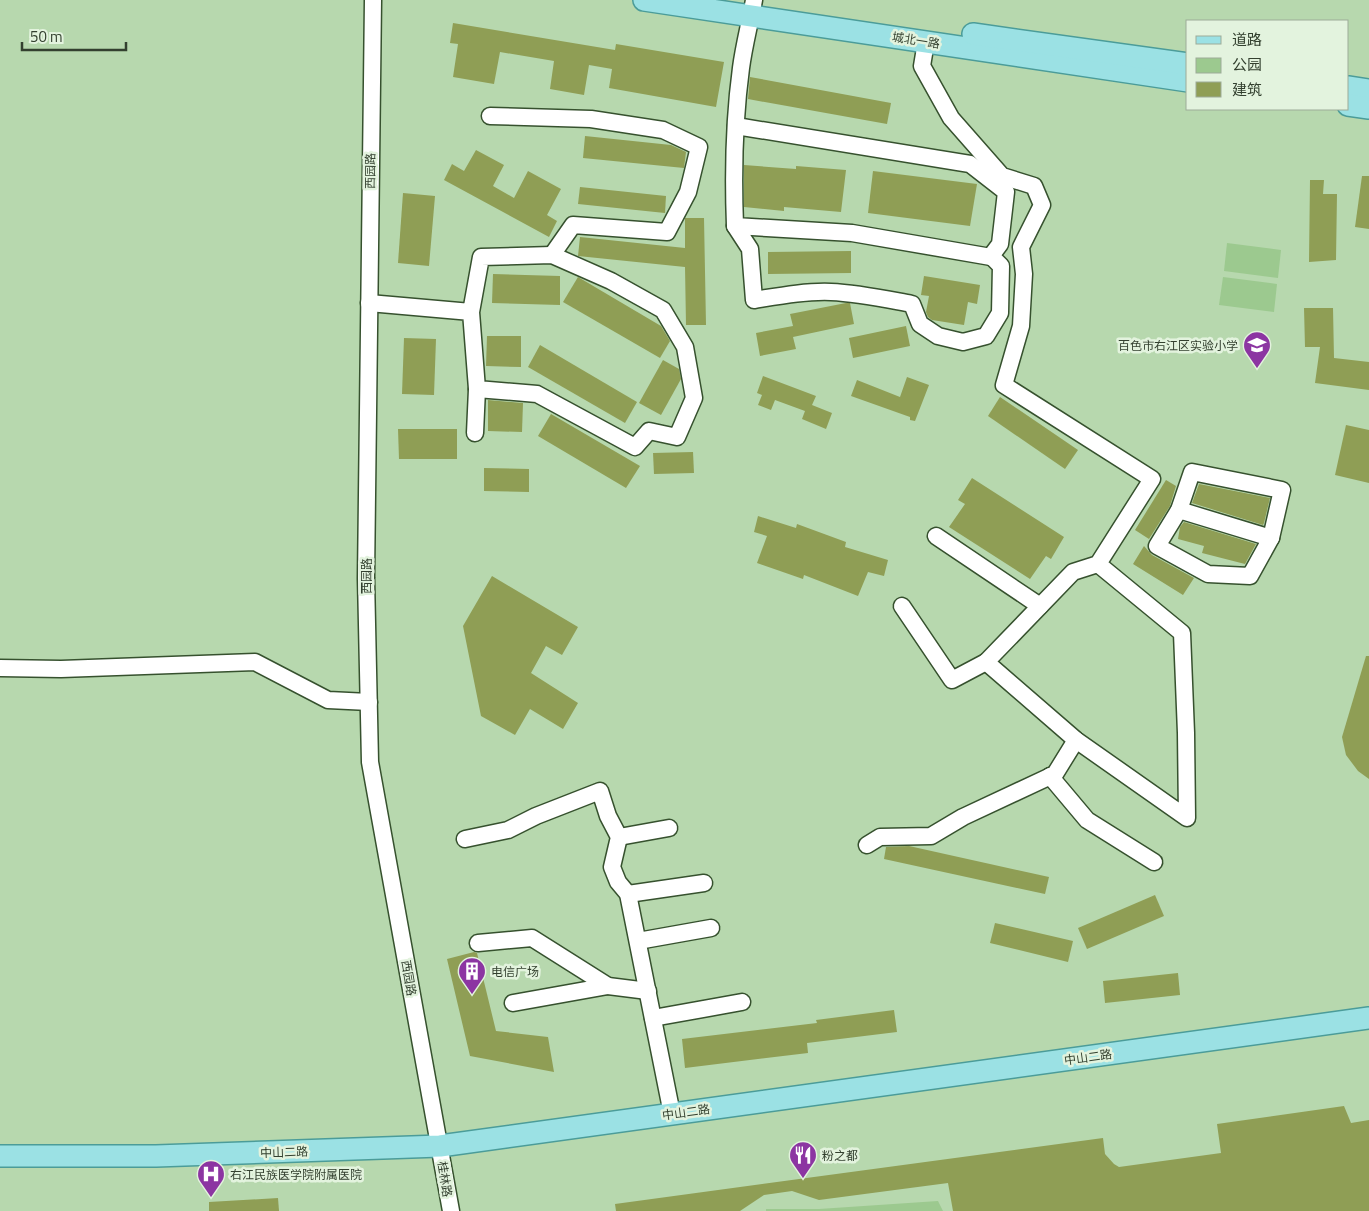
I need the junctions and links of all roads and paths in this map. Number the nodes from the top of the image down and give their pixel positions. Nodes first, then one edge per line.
1 (372, 0) edge
2 (644, 0) edge
3 (752, 4) edge
4 (926, 42) junction
5 (1186, 64) edge
6 (1186, 81) edge
7 (1349, 87) edge
8 (1369, 90) edge
9 (1349, 105) edge
10 (1369, 108) edge
11 (490, 116) dead end
12 (736, 126) junction
13 (735, 226) junction
14 (552, 255) junction
15 (991, 256) junction
16 (369, 304) junction
17 (471, 312) junction
18 (477, 389) junction
19 (475, 433) dead end
20 (1179, 510) junction
21 (936, 536) dead end
22 (1271, 538) junction
23 (1098, 564) junction
24 (902, 606) dead end
25 (1040, 606) junction
26 (986, 662) junction
27 (0, 668) edge
28 (369, 702) junction
29 (1076, 740) junction
30 (1050, 776) junction
31 (668, 828) dead end
32 (619, 837) junction
33 (465, 839) dead end
34 (867, 845) dead end
35 (1154, 862) dead end
36 (704, 883) dead end
37 (628, 894) junction
38 (711, 928) dead end
39 (638, 941) junction
40 (478, 943) dead end
41 (608, 986) junction
42 (648, 991) junction
43 (742, 1002) dead end
44 (513, 1003) dead end
45 (653, 1018) junction
46 (1369, 1018) edge
47 (672, 1114) junction
48 (440, 1146) junction
49 (0, 1156) edge
50 (450, 1211) edge

1 - 16 street, 西园路
2 - 3 main road, 城北一路
3 - 4 main road, 城北一路
3 - 5 main road, 城北一路
3 - 12 street
4 - 6 main road, 城北一路
4 - 23 street
7 - 8 main road
9 - 10 main road
11 - 14 street
12 - 13 street
12 - 15 street
13 - 15 street
13 - 15 street
14 - 17 street
14 - 18 street
16 - 17 street
16 - 28 street, 西园路
17 - 18 street
18 - 19 street
20 - 22 street
20 - 22 street
20 - 22 street
21 - 25 street
23 - 25 street
23 - 29 street
24 - 26 street
25 - 26 street
26 - 29 street
27 - 28 street
28 - 48 street, 西园路
29 - 30 street
30 - 34 street
30 - 35 street
31 - 32 street
32 - 33 street
32 - 37 street
36 - 37 street
37 - 39 street
38 - 39 street
39 - 42 street
40 - 41 street
41 - 42 street
41 - 44 street
42 - 45 street
43 - 45 street
45 - 47 street
46 - 47 main road, 中山二路
47 - 48 main road, 中山二路
48 - 49 main road, 中山二路
48 - 50 street, 桂林路

